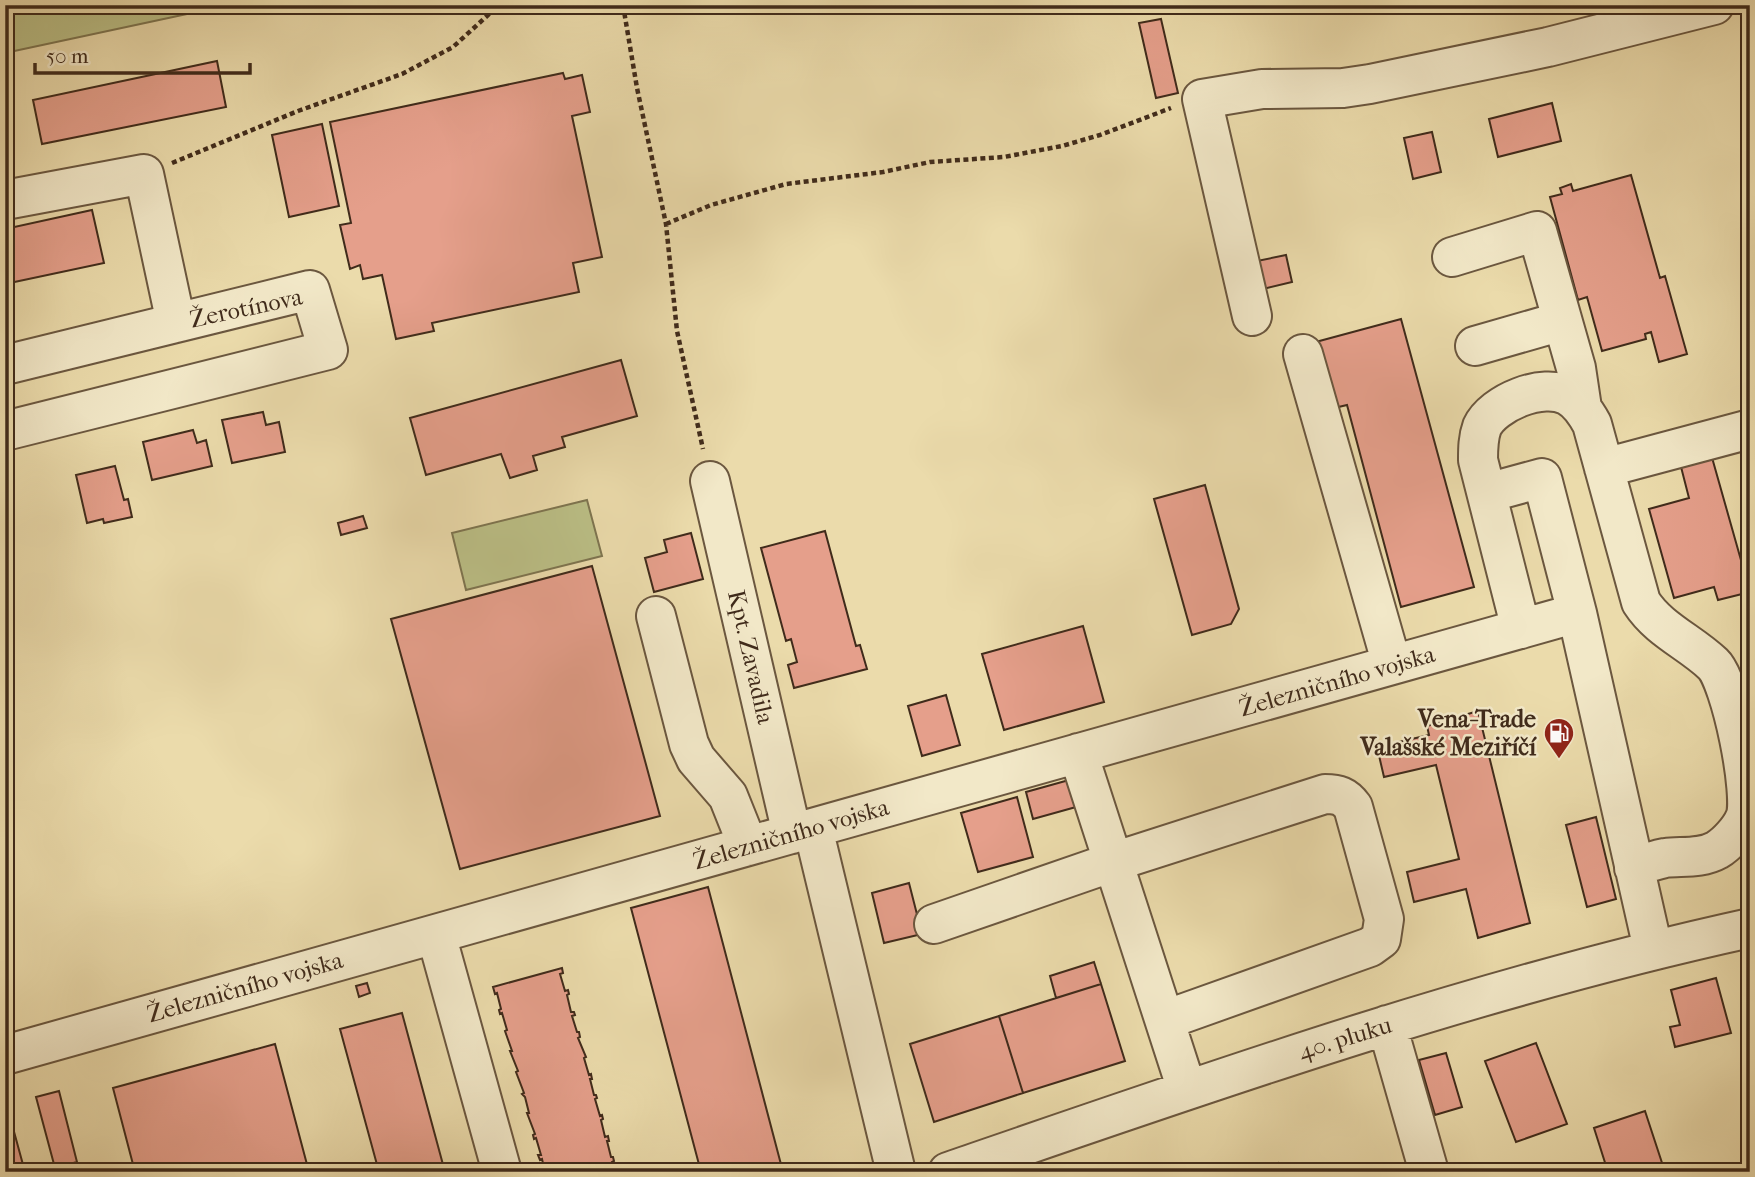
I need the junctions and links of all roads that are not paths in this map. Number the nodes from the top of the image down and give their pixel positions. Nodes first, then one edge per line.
1 (1714, 5) edge
2 (5, 200) edge
3 (1452, 257) dead end
4 (1252, 316) dead end
5 (1562, 321) junction
6 (176, 323) junction
7 (1475, 346) dead end
8 (1303, 354) dead end
9 (5, 366) edge
10 (1582, 408) junction
11 (1750, 429) edge
12 (5, 431) edge
13 (1604, 468) junction
14 (710, 481) road end
15 (1487, 493) junction
16 (1577, 613) junction
17 (656, 616) dead end
18 (1521, 629) junction
19 (1392, 665) junction
20 (1078, 753) junction
21 (802, 831) junction
22 (748, 846) junction
23 (1114, 862) junction
24 (1634, 868) junction
25 (933, 924) dead end
26 (1750, 928) edge
27 (436, 934) junction
28 (1653, 949) junction
29 (1165, 1020) junction
30 (1387, 1025) junction
31 (5, 1055) edge
32 (1187, 1090) junction
33 (502, 1172) edge
34 (896, 1172) edge
35 (948, 1172) edge
36 (1429, 1172) edge

1 - 4 street
2 - 6 street
3 - 5 street
5 - 7 street
5 - 10 street
6 - 9 street, Žerotínova
6 - 12 street, Žerotínova
8 - 19 street
10 - 13 street
10 - 15 street
11 - 13 street
13 - 24 street
14 - 21 street, Kpt. Zavadila
15 - 16 street
15 - 18 street
16 - 18 street, Železničního vojska
16 - 24 street
17 - 22 street
18 - 19 street, Železničního vojska
19 - 20 street, Železničního vojska
20 - 21 street, Železničního vojska
20 - 23 street
21 - 22 street, Železničního vojska
21 - 34 street, Kpt. Zavadila
22 - 27 street, Železničního vojska
23 - 25 street
23 - 29 street
23 - 29 street
24 - 28 street
26 - 28 street, 40. pluku
27 - 31 street, Železničního vojska
27 - 33 street
28 - 30 street, 40. pluku
29 - 32 street
30 - 32 street, 40. pluku
30 - 36 street
32 - 35 street, 40. pluku

